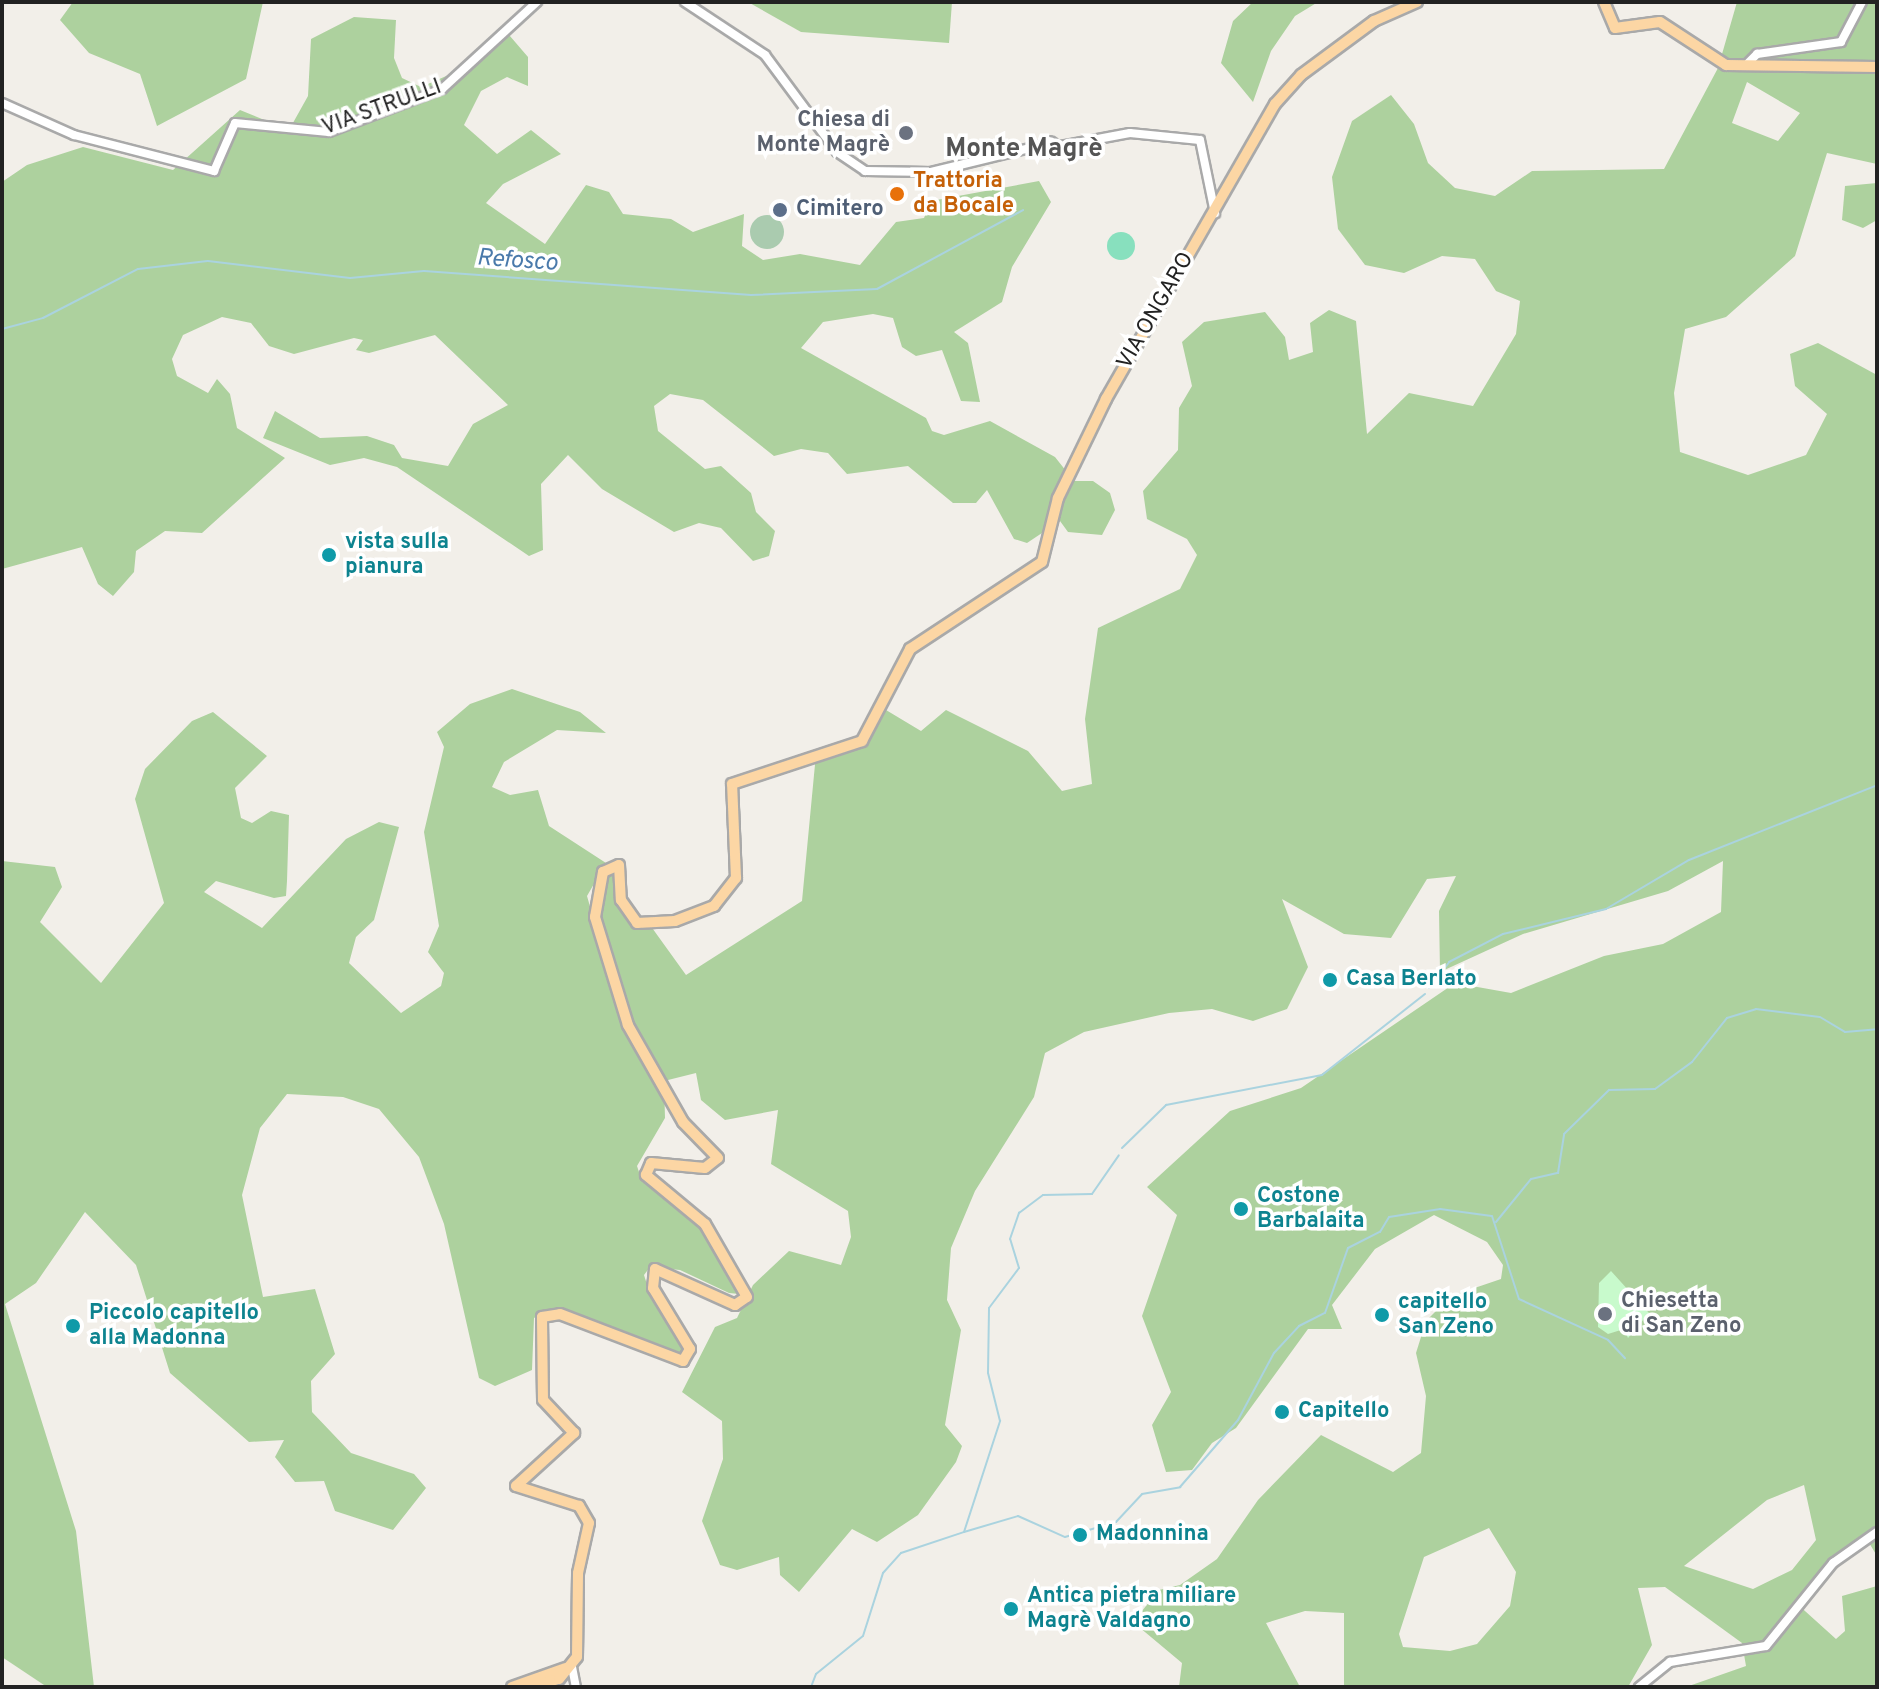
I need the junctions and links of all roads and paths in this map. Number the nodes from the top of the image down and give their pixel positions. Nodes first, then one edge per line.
1 (537, 2) edge
2 (685, 2) edge
3 (1417, 2) edge
4 (1604, 2) edge
5 (1862, 2) edge
6 (1748, 63) junction
7 (1877, 67) edge
8 (2, 103) edge
9 (1215, 213) junction
10 (1877, 1532) edge
11 (572, 1667) junction
12 (512, 1687) edge
13 (532, 1687) edge
14 (576, 1687) edge
15 (1639, 1687) edge

1 - 8 street, VIA STRULLI
2 - 9 street
3 - 9 main road, VIA ONGARO
4 - 6 main road
5 - 6 street
6 - 7 main road
9 - 11 main road, VIA ONGARO
10 - 15 street
11 - 12 main road
11 - 13 main road
11 - 14 street

